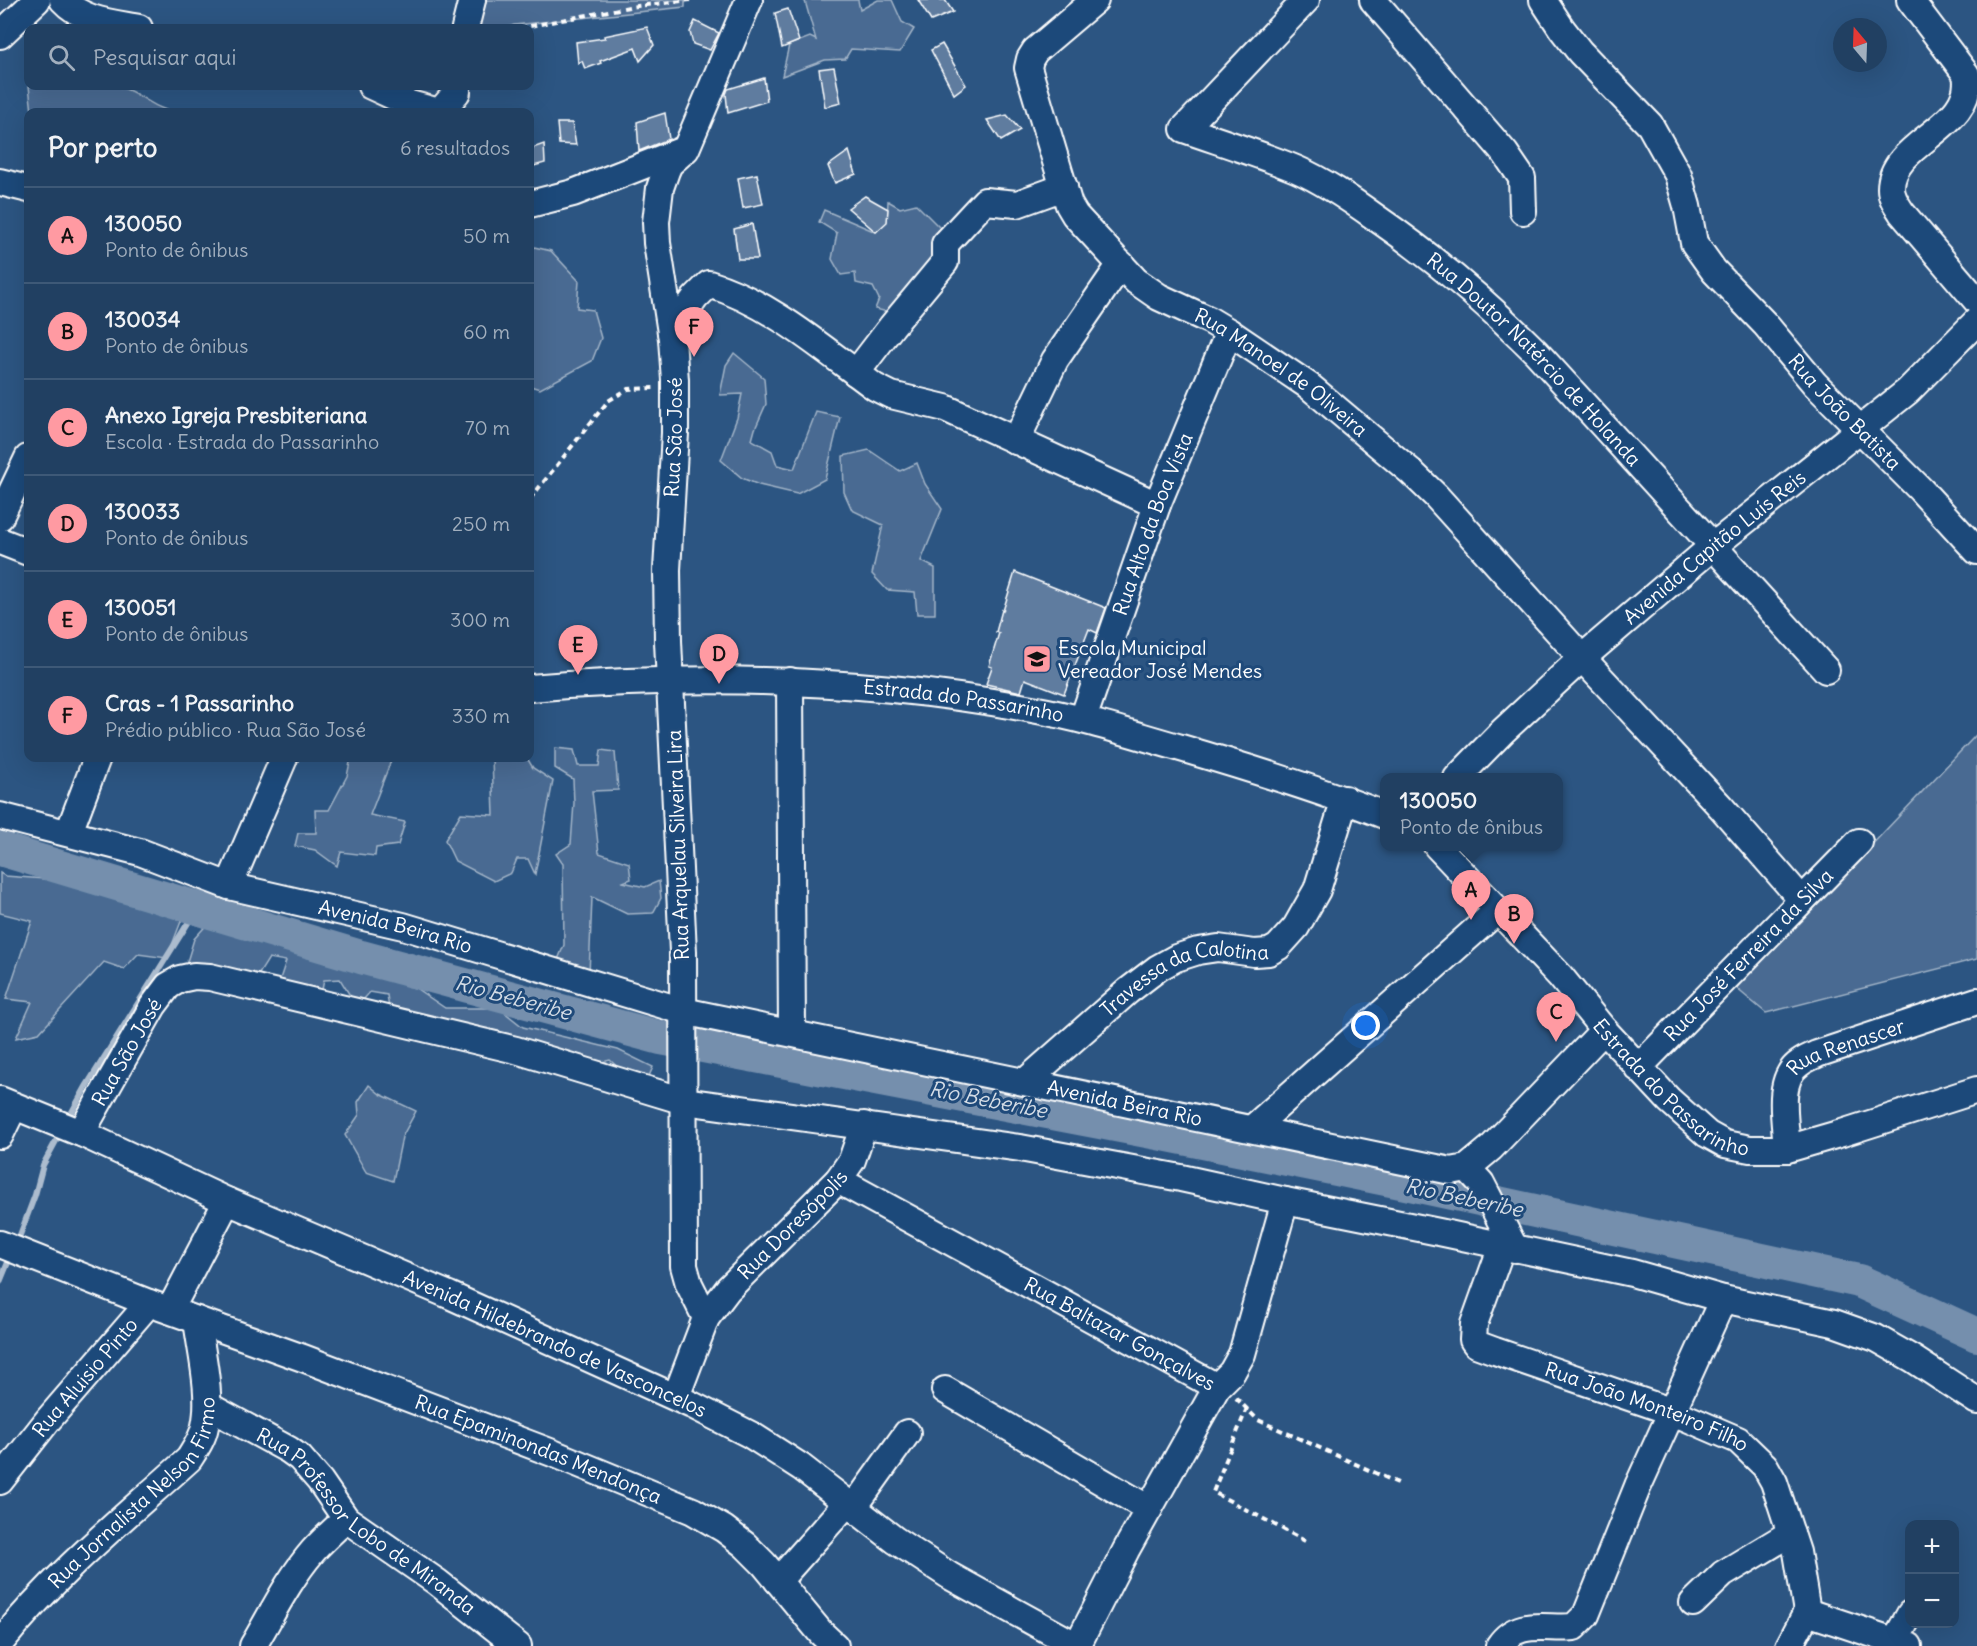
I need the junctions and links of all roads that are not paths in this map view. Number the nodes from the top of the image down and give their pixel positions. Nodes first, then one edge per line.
1 (37, 0) edge
2 (63, 0) edge
3 (472, 0) edge
4 (749, 0) edge
5 (1095, 0) edge
6 (1306, 0) edge
7 (1373, 0) edge
8 (1543, 0) edge
9 (1910, 0) edge
10 (116, 24) edge
11 (466, 24) edge
12 (0, 35) edge
13 (380, 90) edge
14 (456, 90) edge
15 (424, 108) edge
16 (442, 108) edge
17 (686, 149) junction
18 (0, 182) edge
19 (1064, 187) junction
20 (24, 188) edge
21 (534, 203) edge
22 (1523, 211) dead end
23 (1121, 264) junction
24 (1977, 301) edge
25 (1977, 321) edge
26 (671, 332) junction
27 (1229, 332) junction
28 (856, 373) junction
29 (1860, 430) junction
30 (1016, 441) junction
31 (24, 466) edge
32 (1157, 505) junction
33 (0, 517) edge
34 (0, 541) edge
35 (1712, 547) junction
36 (24, 550) edge
37 (1977, 552) edge
38 (1582, 658) junction
39 (1826, 670) dead end
40 (671, 680) junction
41 (790, 681) junction
42 (534, 688) edge
43 (1083, 719) junction
44 (95, 762) edge
45 (282, 762) edge
46 (1461, 773) edge
47 (1345, 799) junction
48 (1380, 813) edge
49 (0, 816) edge
50 (69, 832) junction
51 (1859, 842) dead end
52 (1442, 851) edge
53 (229, 886) junction
54 (1802, 900) junction
55 (1498, 910) junction
56 (1977, 1001) edge
57 (683, 1019) junction
58 (1604, 1030) junction
59 (792, 1034) junction
60 (1638, 1068) junction
61 (1026, 1081) junction
62 (1977, 1089) edge
63 (683, 1091) junction
64 (7, 1103) edge
65 (864, 1125) junction
66 (1253, 1128) junction
67 (71, 1129) junction
68 (0, 1135) edge
69 (1787, 1149) junction
70 (1469, 1173) junction
71 (838, 1180) junction
72 (227, 1201) junction
73 (1285, 1201) junction
74 (1508, 1242) junction
75 (0, 1244) edge
76 (1723, 1299) junction
77 (159, 1306) junction
78 (706, 1318) junction
79 (197, 1320) junction
80 (1217, 1387) junction
81 (945, 1390) dead end
82 (676, 1397) junction
83 (1977, 1401) edge
84 (208, 1406) junction
85 (1673, 1412) junction
86 (908, 1433) dead end
87 (0, 1481) edge
88 (851, 1505) junction
89 (1149, 1509) junction
90 (346, 1519) junction
91 (1791, 1533) junction
92 (778, 1581) junction
93 (1693, 1603) dead end
94 (1808, 1612) junction
95 (1905, 1628) edge
96 (1508, 1638) edge
97 (0, 1643) edge
98 (256, 1644) edge
99 (1899, 1644) edge
100 (518, 1646) edge
101 (835, 1646) edge
102 (1077, 1646) edge
103 (1789, 1646) edge

1 - 12 street
2 - 10 street
3 - 11 street
4 - 17 street, Rua São José
5 - 19 street, Rua Manoel de Oliveira
6 - 35 street, Rua Doutor Natércio de Holanda
7 - 22 street
8 - 29 street, Rua João Batista
9 - 24 street
13 - 15 street
14 - 16 street
17 - 21 street
17 - 26 street, Rua São José
18 - 20 street
19 - 23 street, Rua Manoel de Oliveira
19 - 28 street
23 - 27 street, Rua Manoel de Oliveira
23 - 30 street
25 - 29 street, Avenida Capitão Luís Reis
26 - 28 street
26 - 40 street, Rua São José
27 - 32 street, Rua Alto da Boa Vista
27 - 38 street, Rua Manoel de Oliveira
28 - 30 street
29 - 35 street, Avenida Capitão Luís Reis
29 - 37 street, Rua João Batista
30 - 32 street
31 - 33 street
32 - 43 street, Rua Alto da Boa Vista
34 - 36 street
35 - 38 street, Avenida Capitão Luís Reis
35 - 39 street, Rua Doutor Natércio de Holanda
38 - 46 street, Avenida Capitão Luís Reis
38 - 54 street, Rua Manoel de Oliveira
40 - 41 street, Estrada do Passarinho
40 - 42 street, Estrada do Passarinho
40 - 57 street, Rua Arquelau Silveira Lira
41 - 43 street, Estrada do Passarinho
41 - 59 street
43 - 47 street, Estrada do Passarinho
44 - 50 street
45 - 53 street
47 - 48 street, Estrada do Passarinho
47 - 61 street, Travessa da Calotina
49 - 50 street, Avenida Beira Rio
50 - 53 street, Avenida Beira Rio
51 - 54 street, Rua José Ferreira da Silva
52 - 55 street, Estrada do Passarinho
53 - 57 street, Avenida Beira Rio
54 - 60 street, Rua José Ferreira da Silva
55 - 58 street, Estrada do Passarinho
55 - 66 street
56 - 69 street, Rua Renascer
57 - 59 street, Avenida Beira Rio
57 - 63 street, Rua Arquelau Silveira Lira
58 - 60 street, Estrada do Passarinho
58 - 70 street
59 - 61 street, Avenida Beira Rio
60 - 69 street, Estrada do Passarinho
61 - 66 street, Avenida Beira Rio
62 - 69 street, Estrada do Passarinho
63 - 65 street
63 - 67 street, Rua São José
63 - 78 street, Rua Arquelau Silveira Lira
64 - 67 street, Avenida Hildebrando de Vasconcelos
64 - 68 street
65 - 71 street, Rua Doresópolis
65 - 73 street
66 - 70 street, Avenida Beira Rio
67 - 72 street, Avenida Hildebrando de Vasconcelos
70 - 74 street
71 - 78 street, Rua Doresópolis
71 - 80 street, Rua Baltazar Gonçalves
72 - 77 street, Rua Aluisio Pinto
72 - 82 street, Avenida Hildebrando de Vasconcelos
73 - 74 street
73 - 80 street
74 - 76 street
74 - 85 street, Rua João Monteiro Filho
75 - 77 street, Rua Epaminondas Mendonça
76 - 83 street
76 - 85 street
77 - 79 street, Rua Epaminondas Mendonça
77 - 87 street, Rua Aluisio Pinto
78 - 82 street
79 - 84 street, Rua Jornalista Nelson Firmo
79 - 92 street, Rua Epaminondas Mendonça
80 - 89 street
81 - 89 street
82 - 88 street, Avenida Hildebrando de Vasconcelos
84 - 90 street, Rua Professor Lobo de Miranda
84 - 97 street, Rua Jornalista Nelson Firmo
85 - 91 street, Rua João Monteiro Filho
85 - 96 street
86 - 88 street
88 - 92 street
88 - 102 street, Avenida Hildebrando de Vasconcelos
89 - 102 street
90 - 98 street
90 - 100 street, Rua Professor Lobo de Miranda
91 - 93 street
91 - 94 street, Rua João Monteiro Filho
92 - 101 street, Rua Epaminondas Mendonça
94 - 99 street
94 - 103 street
95 - 99 street

